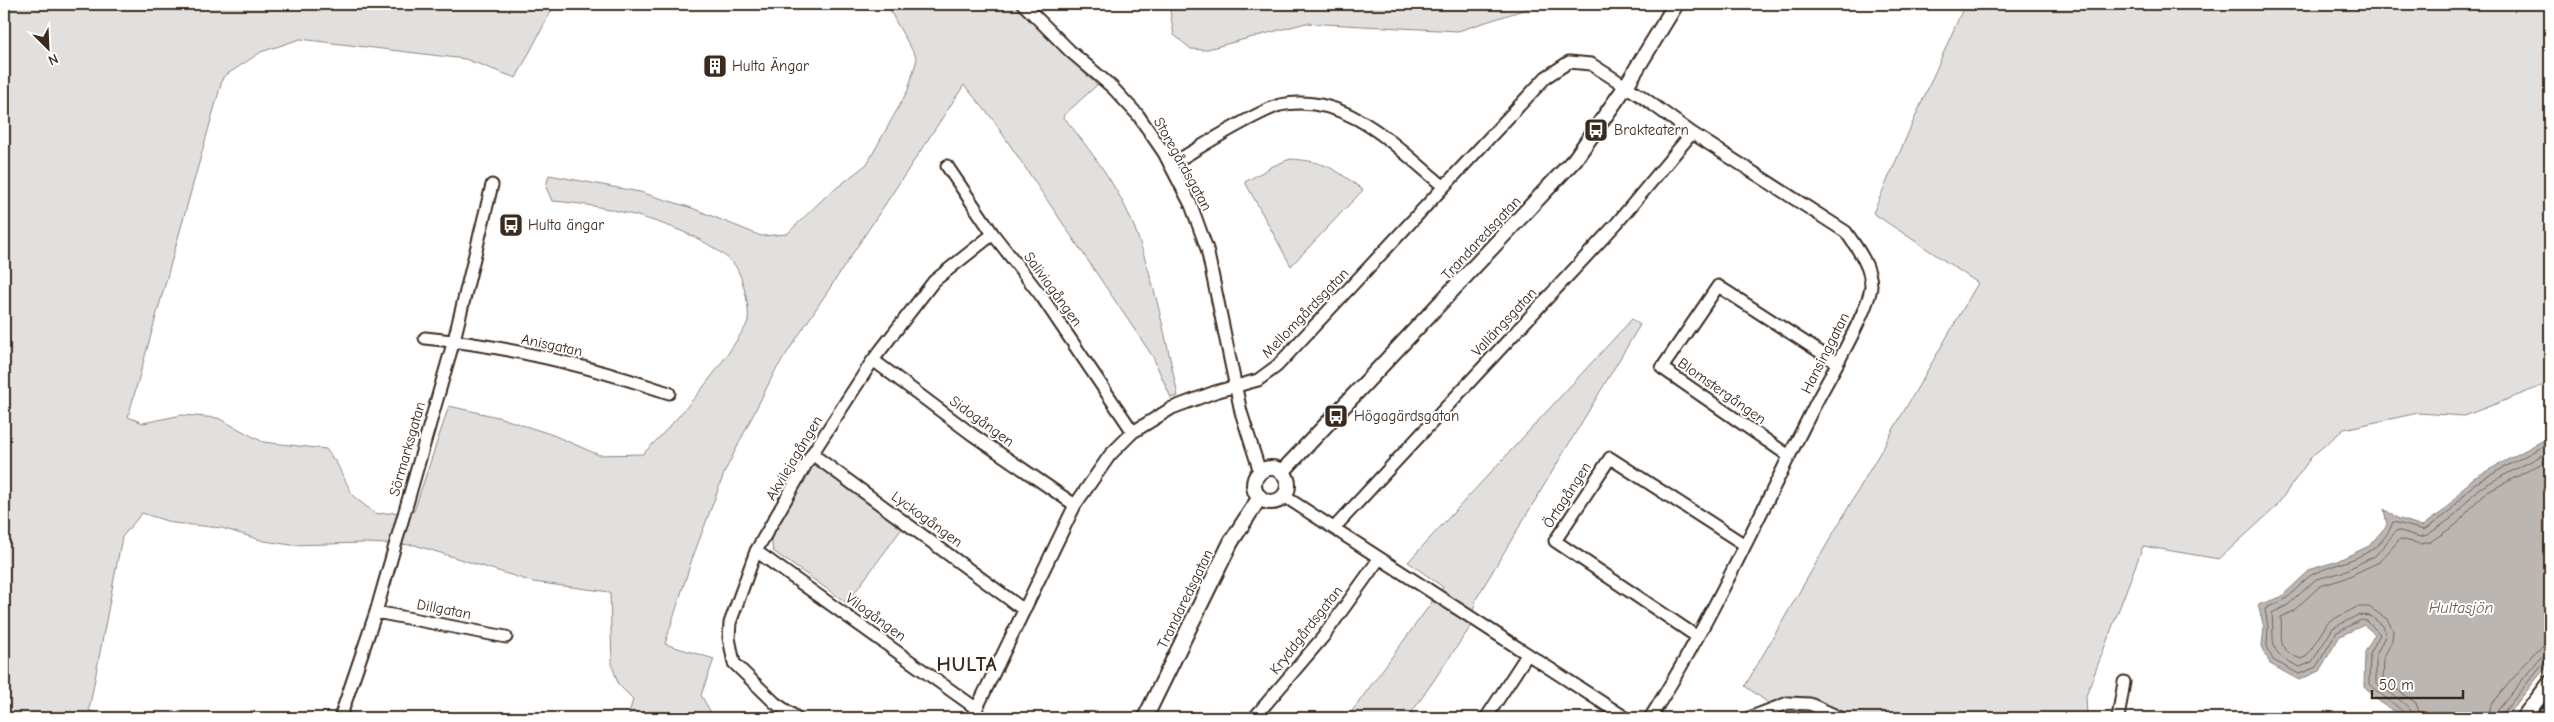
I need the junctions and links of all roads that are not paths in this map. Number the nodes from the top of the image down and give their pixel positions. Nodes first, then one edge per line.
1 (1023, 4) edge
2 (1676, 4) edge
3 (1626, 86) junction
4 (1692, 133) junction
5 (1170, 165) junction
6 (947, 166) dead end
7 (492, 185) dead end
8 (1443, 186) junction
9 (993, 234) junction
10 (425, 338) dead end
11 (454, 340) junction
12 (873, 360) junction
13 (1837, 362) junction
14 (1236, 387) junction
15 (669, 393) dead end
16 (1134, 432) junction
17 (812, 454) junction
18 (1789, 456) junction
19 (1260, 472) junction
20 (1282, 472) junction
21 (1284, 496) junction
22 (1260, 498) junction
23 (1074, 505) junction
24 (1334, 528) junction
25 (1745, 545) junction
26 (756, 551) junction
27 (1379, 559) junction
28 (1024, 610) junction
29 (376, 612) junction
30 (506, 636) dead end
31 (1696, 636) junction
32 (1528, 655) junction
33 (2124, 682) dead end
34 (2550, 683) edge
35 (974, 714) edge
36 (340, 718) edge
37 (796, 718) edge
38 (1145, 718) edge
39 (1254, 718) edge
40 (1486, 718) edge
41 (1626, 718) edge
42 (1650, 718) edge
43 (1749, 718) edge
44 (1841, 718) edge
45 (2118, 718) edge
46 (2523, 718) edge

1 - 5 street, Storegårdsgatan
2 - 3 street, Trandaredsgatan
3 - 4 street, Hansinggatan
3 - 8 street, Mellomgårdsgatan
3 - 20 street, Trandaredsgatan
4 - 13 street, Hansinggatan
4 - 24 street, Vallängsgatan
5 - 8 street
5 - 14 street, Storegårdsgatan
6 - 9 street, Saliviagången
7 - 11 street, Sörmarksgatan
8 - 14 street, Mellomgårdsgatan
9 - 12 street, Akvilejagången
9 - 16 street, Saliviagången
10 - 11 street, Anisgatan
11 - 15 street, Anisgatan
11 - 29 street, Sörmarksgatan
12 - 17 street, Akvilejagången
12 - 23 street, Sidogången
13 - 18 street, Hansinggatan
13 - 18 street, Blomstergången
14 - 16 street, Mellomgårdsgatan
14 - 19 street, Storegårdsgatan
16 - 23 street, Mellomgårdsgatan
17 - 26 street, Akvilejagången
17 - 28 street, Lyckogången
18 - 25 street, Hansinggatan
19 - 20 street
19 - 22 street
20 - 21 street
21 - 22 street
21 - 24 street
22 - 38 street, Trandaredsgatan
23 - 28 street, Mellomgårdsgatan
24 - 27 street
25 - 31 street, Hansinggatan
25 - 31 street, Örtagången
26 - 35 street, Vilogången
26 - 37 street, Akvilejagången
27 - 32 street
27 - 39 street, Kryddgårdsgatan
28 - 35 street, Mellomgårdsgatan
29 - 30 street, Dillgatan
29 - 36 street, Sörmarksgatan
31 - 42 street, Hansinggatan
32 - 40 street
32 - 41 street
33 - 45 street
34 - 46 street
43 - 44 street

